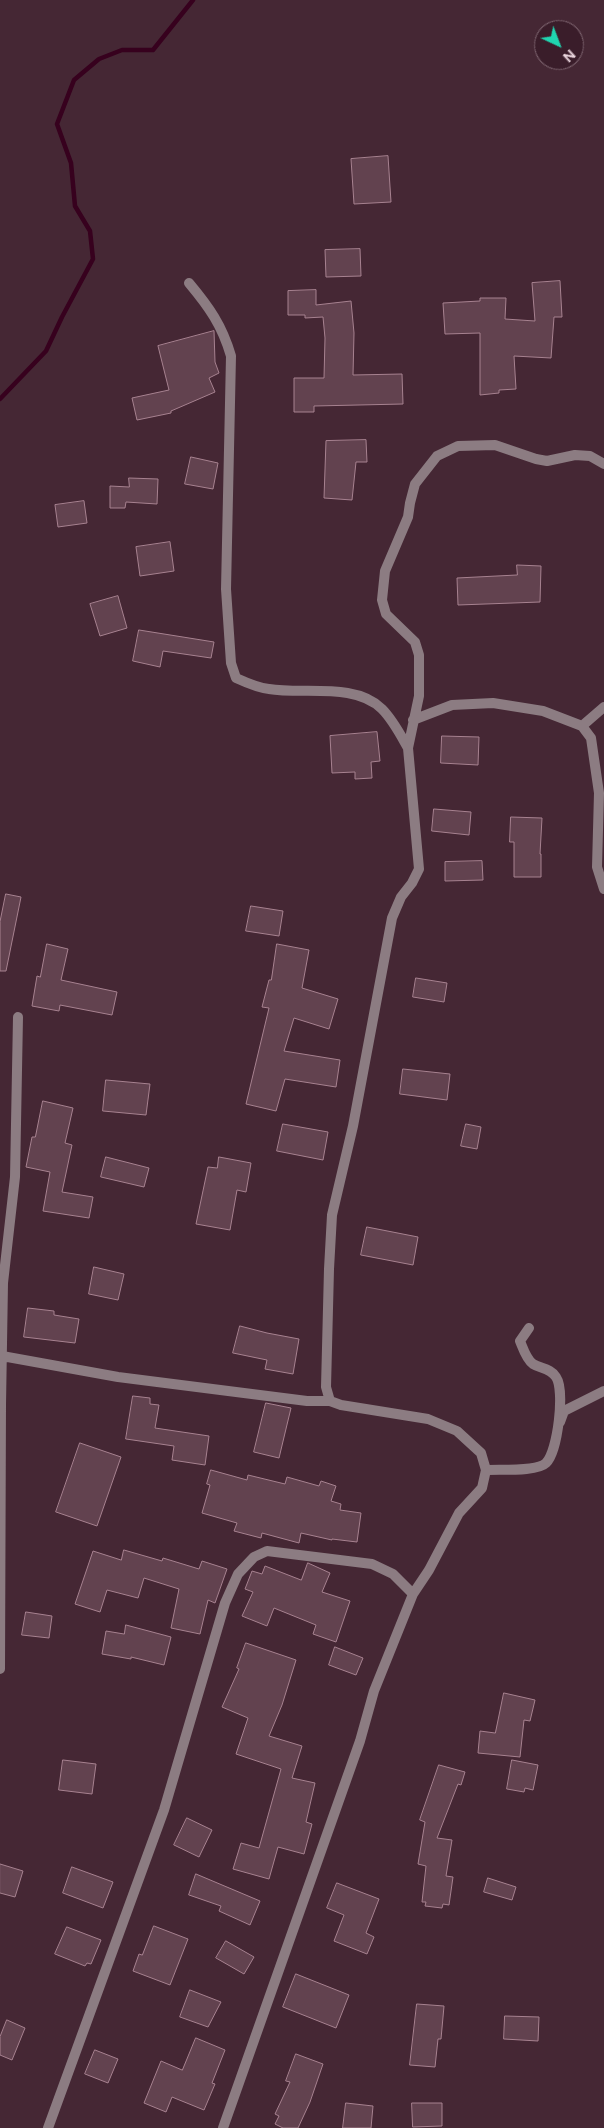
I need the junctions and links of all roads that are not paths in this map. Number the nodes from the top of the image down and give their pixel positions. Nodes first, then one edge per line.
1 (190, 283) dead end
2 (604, 464) edge
3 (604, 707) edge
4 (413, 720) junction
5 (582, 726) junction
6 (408, 748) junction
7 (604, 889) edge
8 (18, 1017) dead end
9 (529, 1328) dead end
10 (2, 1356) junction
11 (604, 1391) edge
12 (330, 1401) junction
13 (558, 1427) junction
14 (486, 1470) junction
15 (0, 1476) edge
16 (412, 1594) junction
17 (0, 1669) edge
18 (48, 2128) edge
19 (223, 2128) edge

1 - 6 street
2 - 4 street
3 - 5 street
4 - 5 street
4 - 6 street
5 - 7 street
6 - 12 street
8 - 10 street
9 - 13 street
10 - 12 street
10 - 15 street
11 - 13 street
12 - 14 street
13 - 14 street
14 - 16 street
15 - 17 street
16 - 18 street
16 - 19 street

